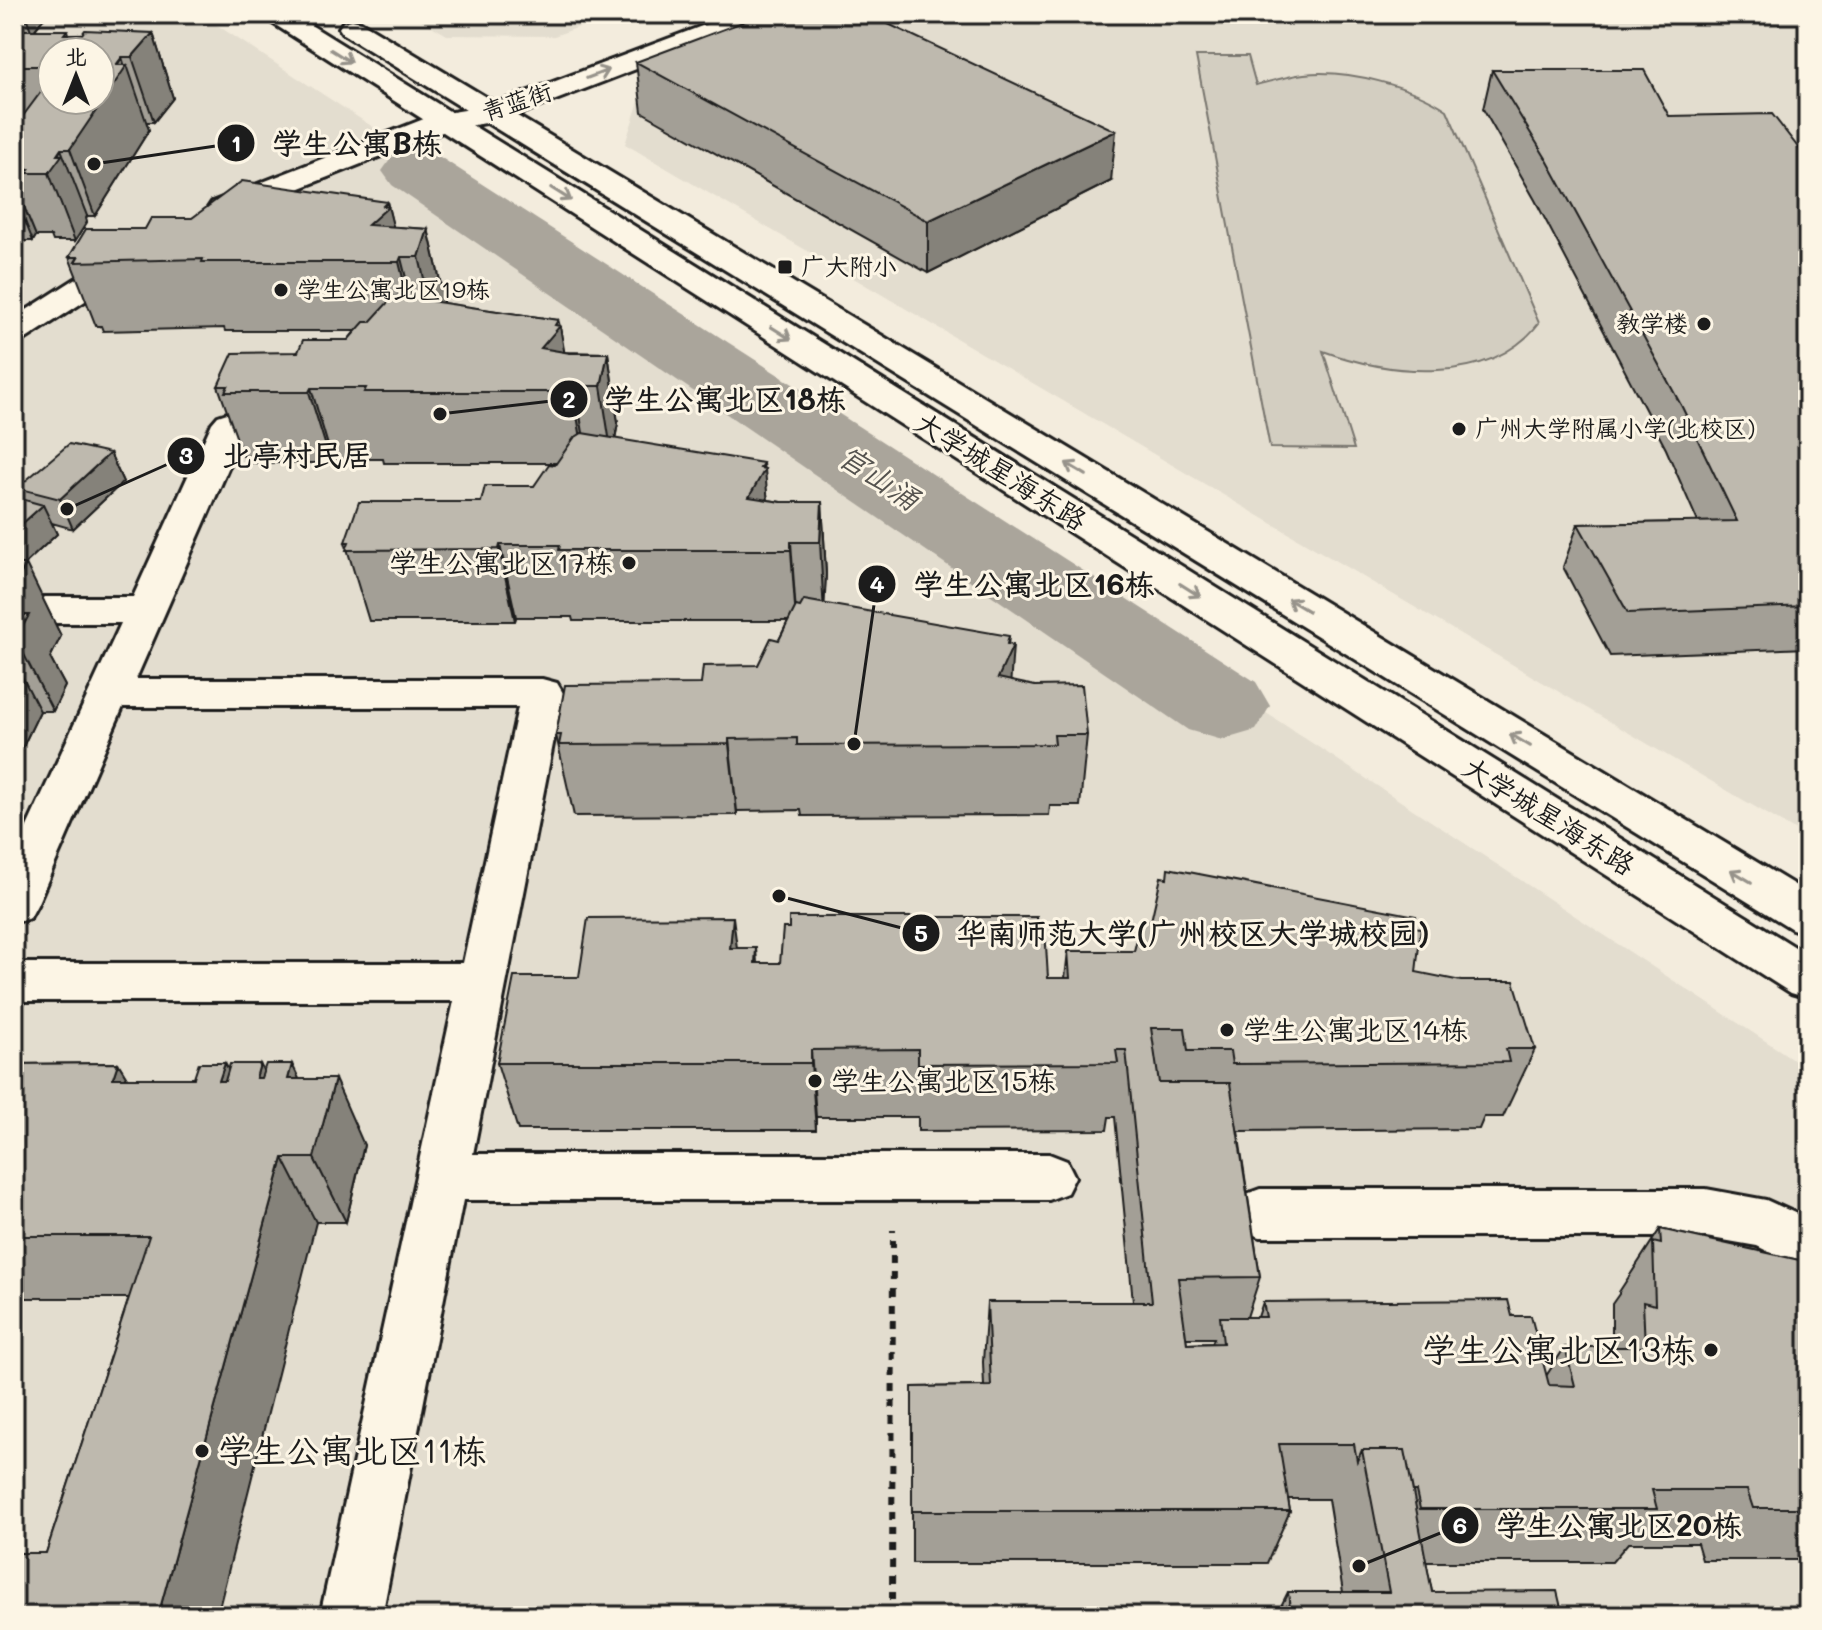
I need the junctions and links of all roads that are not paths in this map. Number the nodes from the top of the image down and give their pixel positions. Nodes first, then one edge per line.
1 (275, 14) edge
2 (330, 14) edge
3 (697, 14) edge
4 (757, 14) edge
5 (469, 111) junction
6 (198, 219) edge
7 (158, 241) edge
8 (14, 332) edge
9 (230, 423) edge
10 (14, 610) edge
11 (146, 610) junction
12 (108, 693) junction
13 (14, 905) edge
14 (1808, 916) edge
15 (1808, 979) edge
16 (14, 982) edge
17 (482, 982) junction
18 (442, 1177) junction
19 (1049, 1177) dead end
20 (1260, 1213) dead end
21 (1808, 1246) edge
22 (351, 1616) edge

1 -> 5 main road, 大学城星海东路
2 - 5 main road, 大学城星海东路
3 - 5 main road, 青蓝街
5 -> 4 main road, 青蓝街
5 - 6 main road
14 -> 5 main road, 大学城星海东路
5 -> 15 main road, 大学城星海东路
7 - 8 main road
9 - 11 main road
10 - 11 main road
11 - 12 main road
12 - 13 main road
12 - 17 main road
16 - 17 main road
17 - 18 main road
18 - 19 main road
18 - 22 main road
20 - 21 main road

